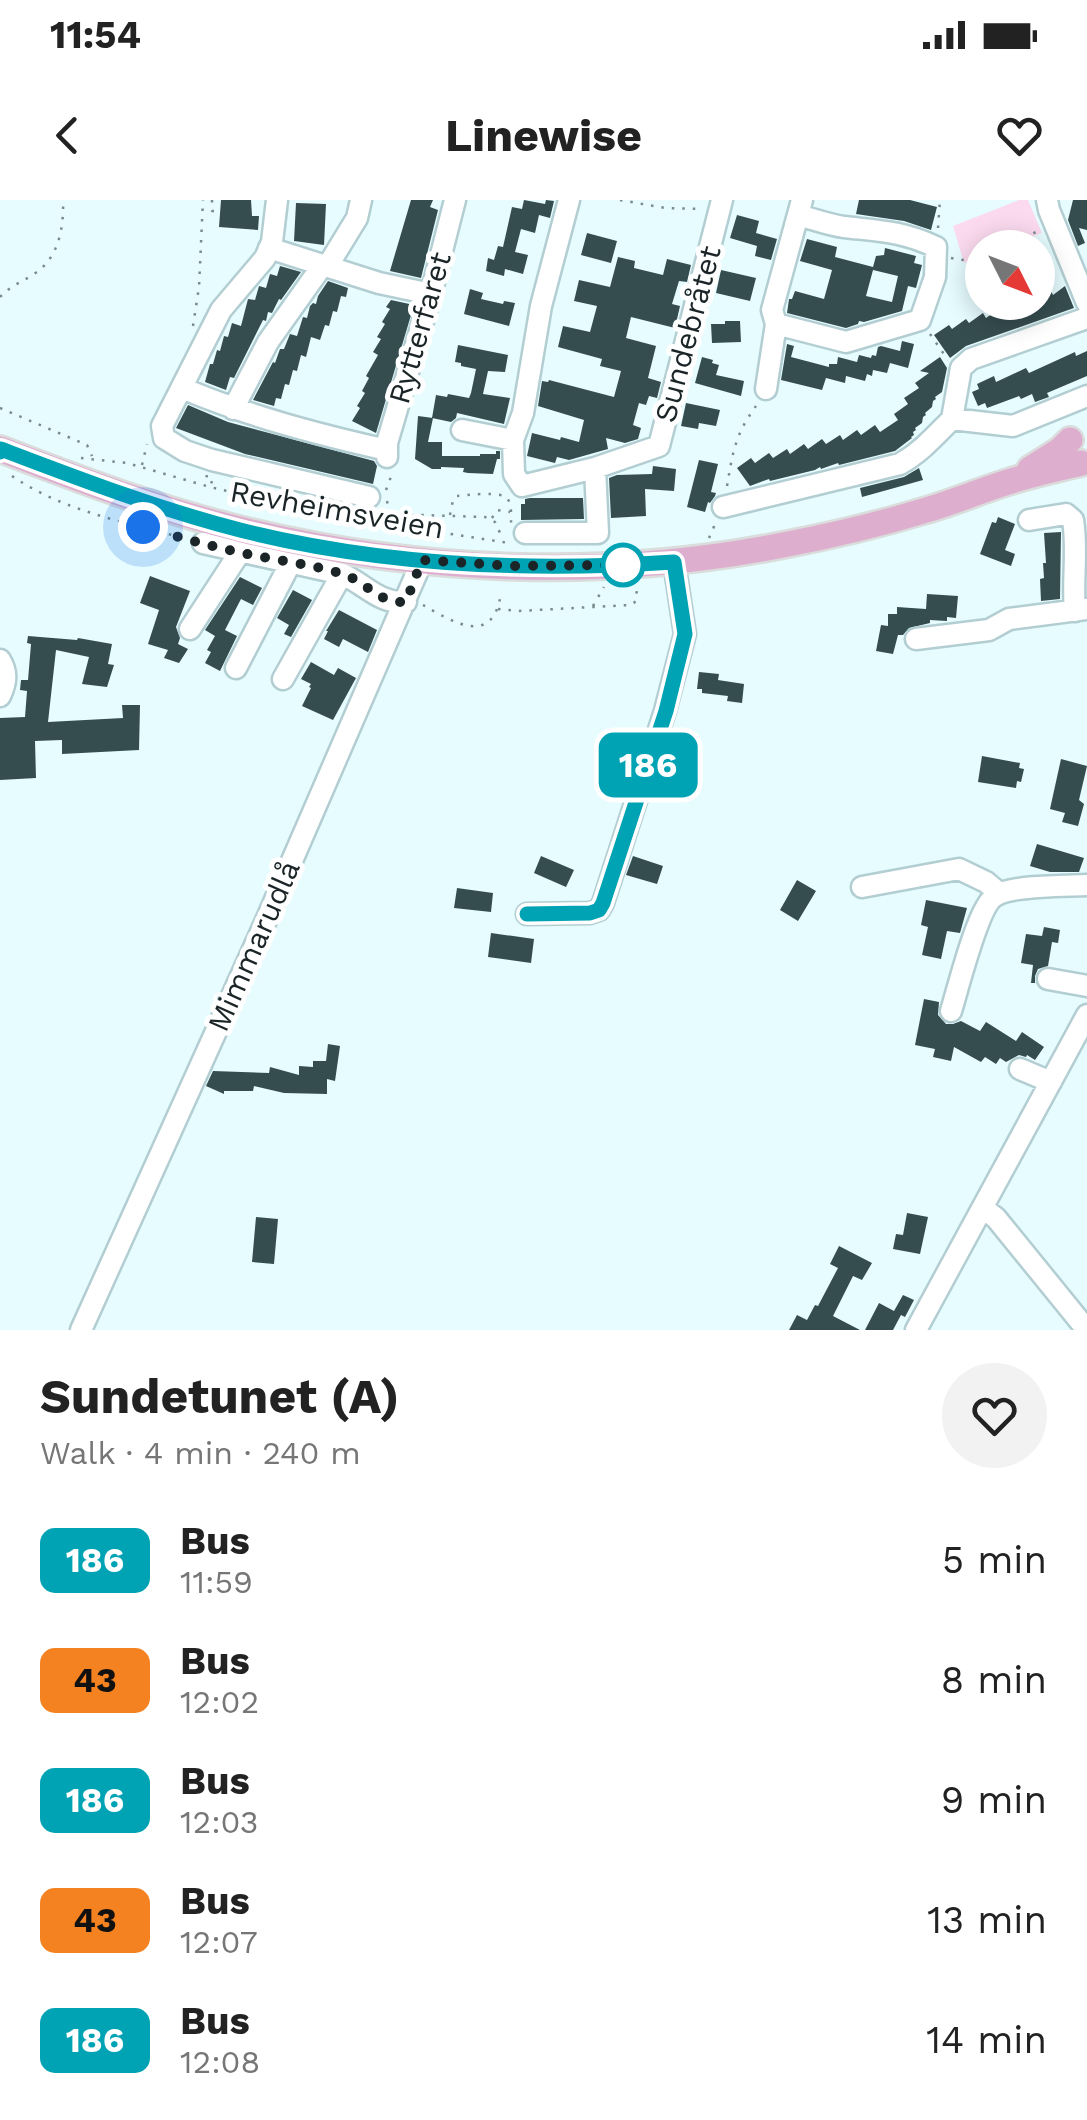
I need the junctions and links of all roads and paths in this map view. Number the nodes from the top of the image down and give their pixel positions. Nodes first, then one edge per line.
1 (62, 200) edge
2 (203, 200) edge
3 (212, 200) edge
4 (278, 200) edge
5 (361, 200) edge
6 (455, 200) edge
7 (569, 200) edge
8 (620, 200) edge
9 (940, 200) edge
10 (1047, 200) edge
11 (721, 205) edge
12 (800, 207) edge
13 (220, 211) dead end
14 (1055, 226) junction
15 (1044, 230) edge
16 (936, 247) junction
17 (269, 248) junction
18 (965, 257) edge
19 (324, 266) junction
20 (431, 294) junction
21 (0, 297) edge
22 (1087, 303) edge
23 (1087, 318) edge
24 (920, 320) junction
25 (776, 324) junction
26 (192, 328) dead end
27 (961, 368) junction
28 (182, 388) junction
29 (766, 389) joint
30 (1087, 396) edge
31 (0, 408) edge
32 (233, 409) junction
33 (952, 419) junction
34 (462, 430) dead end
35 (148, 440) dead end
36 (514, 440) junction
37 (0, 450) edge
38 (1083, 455) edge
39 (80, 458) dead end
40 (93, 458) junction
41 (141, 466) junction
42 (595, 468) junction
43 (10, 475) dead end
44 (207, 475) dead end
45 (210, 488) junction
46 (370, 497) dead end
47 (286, 500) dead end
48 (277, 504) junction
49 (723, 507) junction
50 (510, 512) junction
51 (450, 516) junction
52 (491, 519) junction
53 (1030, 520) dead end
54 (384, 524) junction
55 (501, 535) dead end
56 (516, 535) junction
57 (202, 543) joint
58 (706, 544) dead end
59 (240, 552) junction
60 (422, 560) junction
61 (290, 562) junction
62 (674, 562) junction
63 (342, 574) junction
64 (636, 584) dead end
65 (605, 585) dead end
66 (501, 594) dead end
67 (412, 602) junction
68 (592, 608) junction
69 (498, 610) junction
70 (1081, 610) edge
71 (190, 629) dead end
72 (916, 639) dead end
73 (0, 660) edge
74 (236, 668) dead end
75 (283, 678) dead end
76 (0, 696) edge
77 (1087, 886) edge
78 (862, 887) dead end
79 (999, 893) junction
80 (527, 914) dead end
81 (1048, 979) dead end
82 (1087, 986) edge
83 (952, 1011) dead end
84 (1087, 1016) edge
85 (1020, 1069) dead end
86 (1051, 1082) junction
87 (983, 1208) junction
88 (81, 1330) edge
89 (916, 1330) edge
90 (1086, 1330) edge

1 - 21 path
2 - 26 path
3 - 13 path
4 - 17 street
5 - 19 street
6 - 20 street, Rytterfaret
7 - 36 street
8 - 11 path
9 - 16 path
10 - 14 street
11 - 42 street, Sundebråtet
12 - 16 street
12 - 25 street
14 - 15 path
14 - 22 street
16 - 18 path
16 - 24 street
17 - 19 street
17 - 28 street
19 - 20 street
19 - 32 street
20 - 32 street, Rytterfaret
23 - 27 street
24 - 25 street
24 - 27 path
25 - 29 street
27 - 33 street
28 - 32 street
28 - 46 street
29 - 49 path
30 - 33 street
31 - 40 path
33 - 49 street
34 - 36 street
35 - 41 path
36 - 42 street, Sundebråtet
37 - 60 main road, Revheimsveien
38 - 62 main road, Revheimsveien
39 - 40 path
40 - 41 path
41 - 45 path
42 - 56 street
43 - 57 path
44 - 45 path
45 - 48 path
47 - 48 path
48 - 54 path
49 - 58 path
50 - 51 path
50 - 52 path
50 - 56 path
51 - 52 path
51 - 54 path
52 - 55 path
53 - 70 street
54 - 56 path
57 - 59 street, Revheimsveien
59 - 61 street, Revheimsveien
59 - 71 street
60 - 62 main road, Revheimsveien
60 - 67 street, Mimmarudlå
61 - 63 street, Revheimsveien
61 - 74 street
62 - 80 street
63 - 67 street, Revheimsveien
63 - 75 street
64 - 68 path
65 - 68 path
66 - 69 path
67 - 69 path
67 - 88 street, Mimmarudlå
68 - 69 path
70 - 72 street
73 - 76 street
77 - 79 street
78 - 79 street
79 - 83 street
81 - 82 street
84 - 86 street
85 - 86 street
86 - 87 street
87 - 89 street
87 - 90 street

